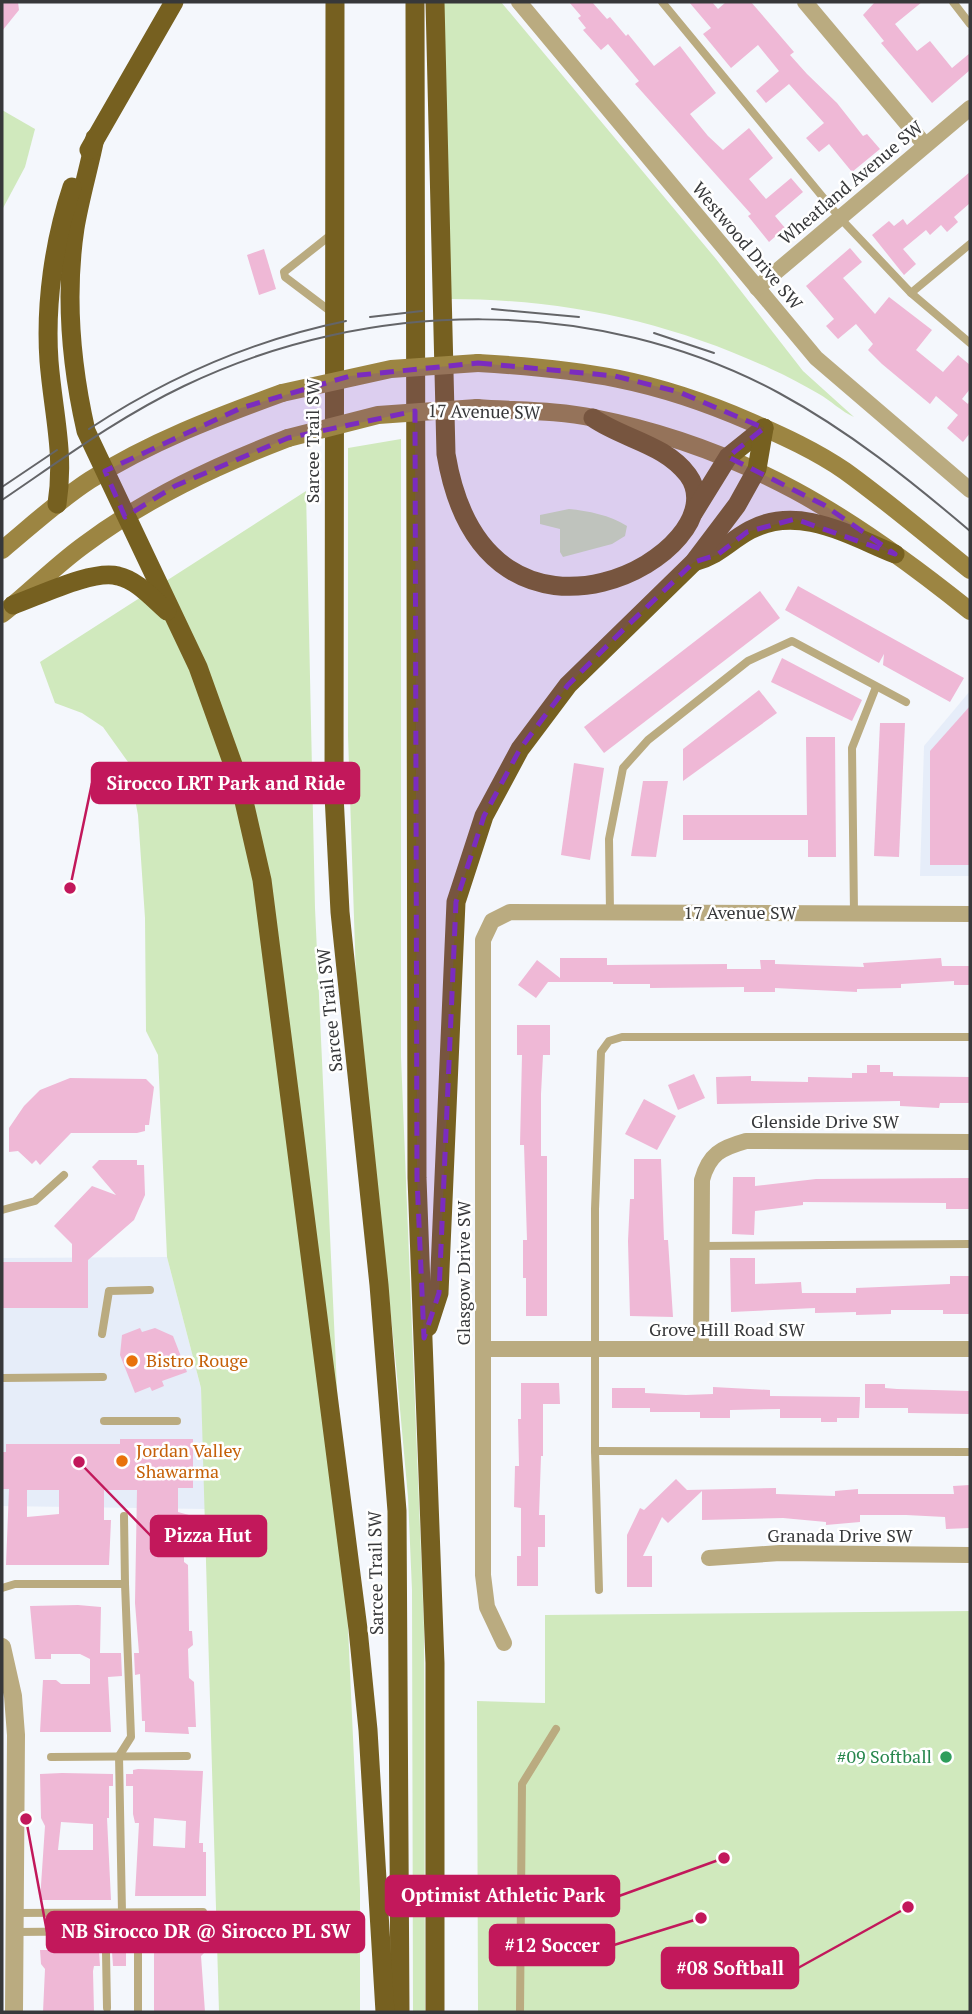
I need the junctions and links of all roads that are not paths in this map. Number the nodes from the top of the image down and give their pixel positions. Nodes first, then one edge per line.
1 (174, 2) edge
2 (335, 2) edge
3 (415, 2) edge
4 (435, 2) edge
5 (519, 2) edge
6 (662, 2) edge
7 (805, 2) edge
8 (953, 2) edge
9 (970, 24) edge
10 (970, 108) edge
11 (95, 138) junction
12 (925, 145) junction
13 (840, 218) junction
14 (334, 232) junction
15 (970, 244) edge
16 (757, 288) junction
17 (911, 293) junction
18 (334, 314) junction
19 (970, 344) edge
20 (593, 418) junction
21 (764, 428) junction
22 (728, 457) junction
23 (757, 469) junction
24 (105, 471) junction
25 (970, 490) edge
26 (57, 504) junction
27 (693, 513) junction
28 (125, 516) junction
29 (2, 551) edge
30 (895, 554) junction
31 (694, 562) junction
32 (970, 570) edge
33 (8, 609) edge
34 (970, 611) edge
35 (172, 615) junction
36 (876, 687) junction
37 (906, 702) dead end
38 (510, 912) joint
39 (610, 912) junction
40 (854, 914) junction
41 (970, 914) edge
42 (970, 1037) edge
43 (970, 1142) edge
44 (64, 1175) dead end
45 (2, 1210) edge
46 (970, 1244) edge
47 (702, 1246) junction
48 (150, 1290) dead end
49 (102, 1334) dead end
50 (424, 1338) junction
51 (597, 1348) junction
52 (483, 1349) junction
53 (701, 1349) junction
54 (970, 1349) edge
55 (103, 1377) dead end
56 (2, 1378) edge
57 (104, 1421) dead end
58 (177, 1421) dead end
59 (595, 1451) junction
60 (970, 1452) edge
61 (124, 1516) dead end
62 (970, 1555) edge
63 (709, 1558) dead end
64 (125, 1584) junction
65 (2, 1588) edge
66 (599, 1590) dead end
67 (504, 1643) dead end
68 (2, 1647) edge
69 (556, 1729) dead end
70 (119, 1756) junction
71 (187, 1756) dead end
72 (51, 1757) dead end
73 (11, 1907) edge
74 (121, 1912) junction
75 (204, 1912) dead end
76 (131, 1931) junction
77 (8, 1932) edge
78 (101, 1932) junction
79 (107, 2008) dead end
80 (14, 2012) edge
81 (138, 2012) edge
82 (385, 2012) edge
83 (400, 2012) edge
84 (435, 2012) edge
85 (520, 2012) edge

1 - 11 highway
2 - 14 highway, Sarcee Trail SW
3 - 50 highway
4 - 27 highway
5 - 16 street, Westwood Drive SW
6 - 13 lane
7 - 12 street
8 - 9 lane
10 - 12 street, Wheatland Avenue SW
11 - 24 highway
11 - 26 highway
12 - 13 street, Wheatland Avenue SW
13 - 16 street, Wheatland Avenue SW
13 - 17 lane
14 - 18 highway, Sarcee Trail SW
14 - 18 lane
15 - 17 lane
16 - 25 street, Westwood Drive SW
17 - 19 lane
18 - 83 highway, Sarcee Trail SW
20 - 22 main road, 17 Avenue SW
20 - 27 highway
20 - 28 main road, 17 Avenue SW, bridge
21 - 22 highway
21 - 23 highway
21 - 24 main road, bridge
21 - 32 main road
22 - 23 main road, 17 Avenue SW
22 - 27 highway
23 - 30 main road, 17 Avenue SW
23 - 31 highway
24 - 26 main road
24 - 28 highway
26 - 29 main road
28 - 33 main road, 17 Avenue SW
28 - 35 highway
30 - 31 highway
30 - 34 main road, 17 Avenue SW
31 - 50 highway
33 - 35 highway
35 - 82 highway
36 - 37 lane
36 - 39 lane
36 - 40 lane
38 - 39 street, 17 Avenue SW
38 - 52 street, Glasgow Drive SW
39 - 40 street, 17 Avenue SW
40 - 41 street, 17 Avenue SW
42 - 51 lane
43 - 47 street, Glenside Drive SW
44 - 45 lane
46 - 47 lane
47 - 53 street, Glenside Drive SW
48 - 49 lane
50 - 84 highway
51 - 52 street, Grove Hill Road SW
51 - 53 street, Grove Hill Road SW
51 - 59 lane
52 - 67 street, Glasgow Drive SW
53 - 54 street, Grove Hill Road SW
55 - 56 lane
57 - 58 lane
59 - 60 lane
59 - 66 lane
61 - 64 lane
62 - 63 street, Granada Drive SW
64 - 65 lane
64 - 70 lane
68 - 73 street
69 - 85 lane
70 - 71 lane
70 - 72 lane
70 - 74 lane
73 - 74 lane
73 - 77 street
74 - 75 lane
74 - 76 lane
76 - 78 lane
76 - 81 lane
77 - 78 lane
77 - 80 street
78 - 79 lane

